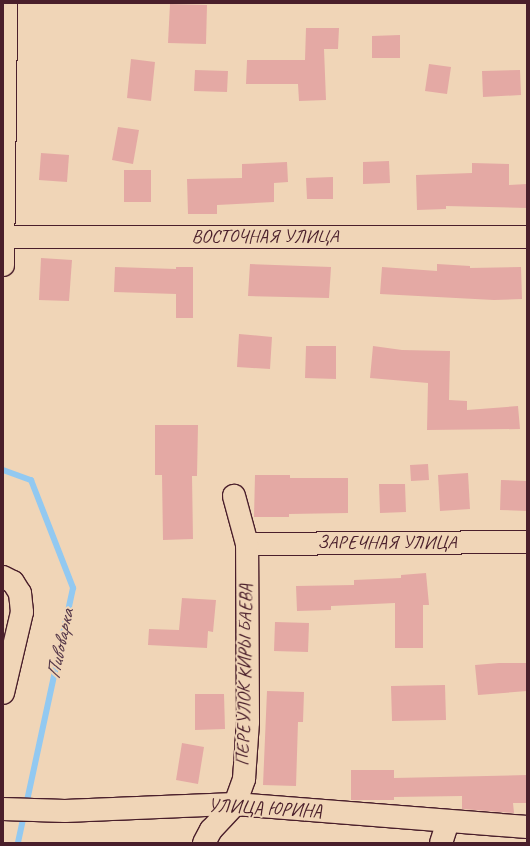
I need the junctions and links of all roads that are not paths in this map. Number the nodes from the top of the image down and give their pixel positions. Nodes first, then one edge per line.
1 (6, 3) edge
2 (4, 237) edge
3 (527, 237) edge
4 (3, 265) edge
5 (234, 496) dead end
6 (527, 542) edge
7 (247, 544) junction
8 (3, 577) edge
9 (3, 694) edge
10 (235, 804) junction
11 (3, 809) edge
12 (448, 822) junction
13 (527, 827) edge
14 (204, 843) edge
15 (441, 843) edge

1 - 2 street
2 - 3 street, ВОСТОЧНАЯ УЛИЦА
2 - 4 street
5 - 7 street, ПЕРЕУЛОК КИРЫ БАЕВА
6 - 7 street, ЗАРЕЧНАЯ УЛИЦА
7 - 10 street, ПЕРЕУЛОК КИРЫ БАЕВА
8 - 9 street
10 - 11 street, УЛИЦА ЮРИНА
10 - 12 street, УЛИЦА ЮРИНА
10 - 14 street, ПЕРЕУЛОК КИРЫ БАЕВА
12 - 13 street, УЛИЦА ЮРИНА
12 - 15 street

